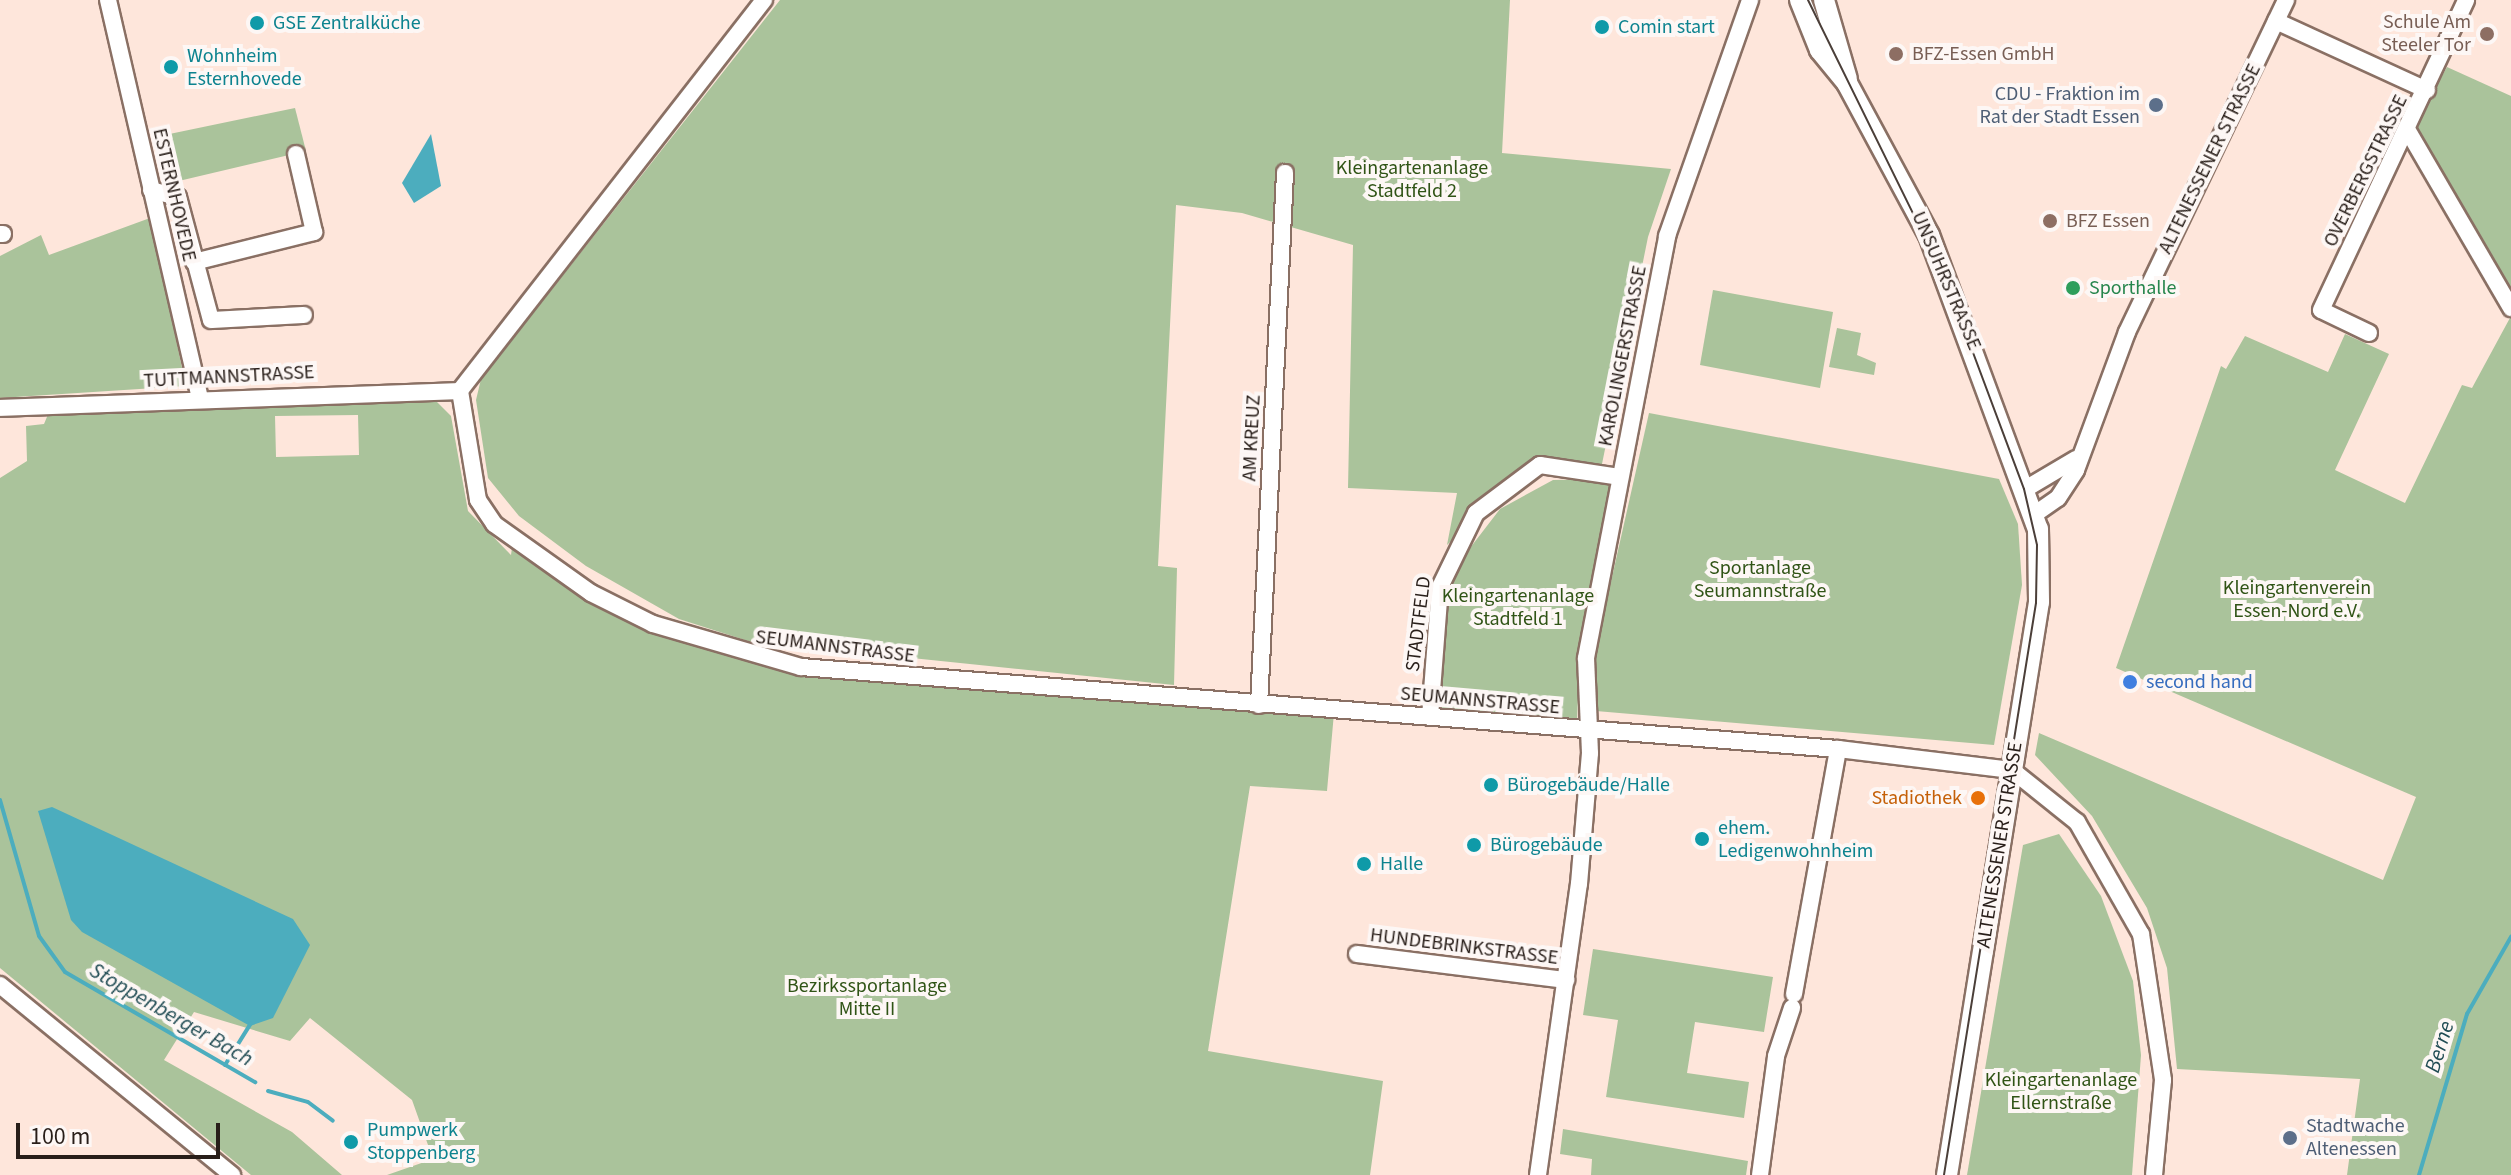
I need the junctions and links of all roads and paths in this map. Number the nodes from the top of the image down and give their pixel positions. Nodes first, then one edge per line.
1 (108, 0) edge
2 (764, 0) edge
3 (1750, 0) edge
4 (1800, 0) edge
5 (1824, 0) edge
6 (2286, 0) edge
7 (2466, 0) edge
8 (2276, 21) junction
9 (1847, 83) junction
10 (2427, 90) junction
11 (2408, 131) junction
12 (296, 154) dead end
13 (1285, 173) dead end
14 (151, 190) junction
15 (194, 262) junction
16 (2511, 308) edge
17 (304, 315) dead end
18 (2369, 333) dead end
19 (460, 391) junction
20 (200, 399) junction
21 (0, 408) edge
22 (2083, 452) junction
23 (1619, 477) junction
24 (2027, 488) junction
25 (2035, 514) junction
26 (1259, 705) junction
27 (1430, 717) junction
28 (1591, 731) junction
29 (1838, 749) junction
30 (2012, 770) junction
31 (1357, 954) dead end
32 (1566, 980) junction
33 (0, 985) edge
34 (232, 1175) edge
35 (1538, 1175) edge
36 (1760, 1175) edge
37 (1947, 1175) edge
38 (2154, 1175) edge

1 - 14 street, ESTERNHOVEDE
2 - 19 street
3 - 23 street, KAROLINGERSTRASSE
4 - 9 main road, UNSUHRSTRASSE
5 - 9 main road, UNSUHRSTRASSE
6 - 8 street, ALTENESSENER STRASSE
7 - 10 street, OVERBERGSTRASSE
8 - 10 street
8 - 22 street, ALTENESSENER STRASSE
9 - 24 main road, UNSUHRSTRASSE
10 - 11 street, OVERBERGSTRASSE
11 - 16 street
11 - 18 street, OVERBERGSTRASSE
12 - 15 street
13 - 26 street, AM KREUZ
14 - 15 street
14 - 20 street, ESTERNHOVEDE
15 - 17 street
19 - 20 street, TUTTMANNSTRASSE
19 - 26 street, SEUMANNSTRASSE
20 - 21 street, TUTTMANNSTRASSE
22 - 24 street
22 - 25 street, ALTENESSENER STRASSE
23 - 27 street, STADTFELD
23 - 28 street, KAROLINGERSTRASSE
24 - 25 main road, ALTENESSENER STRASSE
25 - 30 main road, ALTENESSENER STRASSE
26 - 27 street, SEUMANNSTRASSE
27 - 28 street, SEUMANNSTRASSE
28 - 29 street, SEUMANNSTRASSE
28 - 32 street, HUNDEBRINKSTRASSE
29 - 30 street, SEUMANNSTRASSE
29 - 36 street
30 - 37 main road, ALTENESSENER STRASSE
30 - 38 street
31 - 32 street, HUNDEBRINKSTRASSE
32 - 35 street, HUNDEBRINKSTRASSE
33 - 34 street

